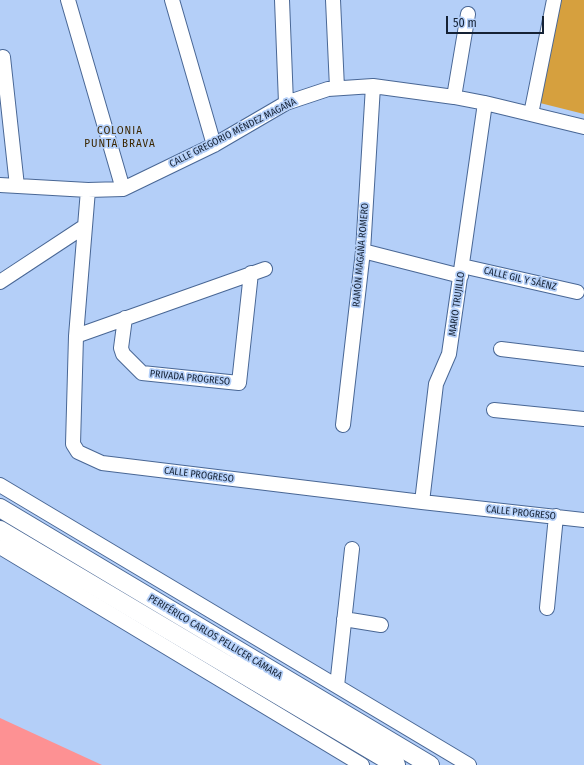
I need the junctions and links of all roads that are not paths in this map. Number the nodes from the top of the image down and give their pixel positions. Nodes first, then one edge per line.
1 (68, 0) edge
2 (172, 0) edge
3 (282, 0) edge
4 (333, 0) edge
5 (554, 0) edge
6 (468, 14) dead end
7 (3, 57) dead end
8 (373, 86) junction
9 (337, 88) junction
10 (454, 97) junction
11 (286, 103) junction
12 (485, 103) junction
13 (532, 114) junction
14 (584, 127) edge
15 (214, 144) junction
16 (0, 185) edge
17 (17, 186) junction
18 (123, 189) junction
19 (88, 190) junction
20 (85, 226) junction
21 (362, 251) junction
22 (265, 269) dead end
23 (461, 271) junction
24 (251, 273) junction
25 (0, 282) edge
26 (577, 292) dead end
27 (125, 318) junction
28 (76, 336) junction
29 (501, 349) dead end
30 (584, 360) edge
31 (494, 410) dead end
32 (584, 419) edge
33 (343, 424) dead end
34 (0, 485) edge
35 (422, 502) junction
36 (0, 508) edge
37 (556, 516) junction
38 (584, 520) edge
39 (0, 530) edge
40 (0, 546) edge
41 (352, 549) dead end
42 (547, 608) dead end
43 (344, 619) junction
44 (381, 624) dead end
45 (337, 686) junction
46 (362, 765) edge
47 (396, 765) edge
48 (430, 765) edge
49 (469, 765) edge

1 - 18 street
2 - 15 street
3 - 11 street
4 - 9 street
5 - 13 street
6 - 10 street
7 - 17 street
8 - 9 street, CALLE GREGORIO MÉNDEZ MAGAÑA
8 - 10 street, CALLE GREGORIO MÉNDEZ MAGAÑA
8 - 21 street, RAMÓN MAGAÑA ROMERO
9 - 11 street, CALLE GREGORIO MÉNDEZ MAGAÑA
10 - 12 street, CALLE GREGORIO MÉNDEZ MAGAÑA
11 - 15 street, CALLE GREGORIO MÉNDEZ MAGAÑA
12 - 13 street, CALLE GREGORIO MÉNDEZ MAGAÑA
12 - 23 street, MARIO TRUJILLO
13 - 14 street, CALLE GREGORIO MÉNDEZ MAGAÑA
15 - 18 street, CALLE GREGORIO MÉNDEZ MAGAÑA
16 - 17 street, CALLE GREGORIO MÉNDEZ MAGAÑA
17 - 19 street, CALLE GREGORIO MÉNDEZ MAGAÑA
18 - 19 street, CALLE GREGORIO MÉNDEZ MAGAÑA
19 - 20 street, CALLE PROGRESO
20 - 25 street
20 - 28 street, CALLE PROGRESO
21 - 23 street, CALLE GIL Y SÁENZ
21 - 33 street, RAMÓN MAGAÑA ROMERO
22 - 24 street
23 - 26 street, CALLE GIL Y SÁENZ
23 - 35 street, MARIO TRUJILLO
24 - 27 street
24 - 27 street, PRIVADA PROGRESO
27 - 28 street
28 - 35 street, CALLE PROGRESO
29 - 30 street
31 - 32 street
34 - 45 street
35 - 37 street, CALLE PROGRESO
36 - 48 main road, PERIFÉRICO CARLOS PELLICER CÁMARA
37 - 38 street, CALLE PROGRESO
37 - 42 street
39 - 47 main road, PERIFÉRICO CARLOS PELLICER CÁMARA
40 - 46 street
41 - 43 street
43 - 44 street
43 - 45 street
45 - 49 street

